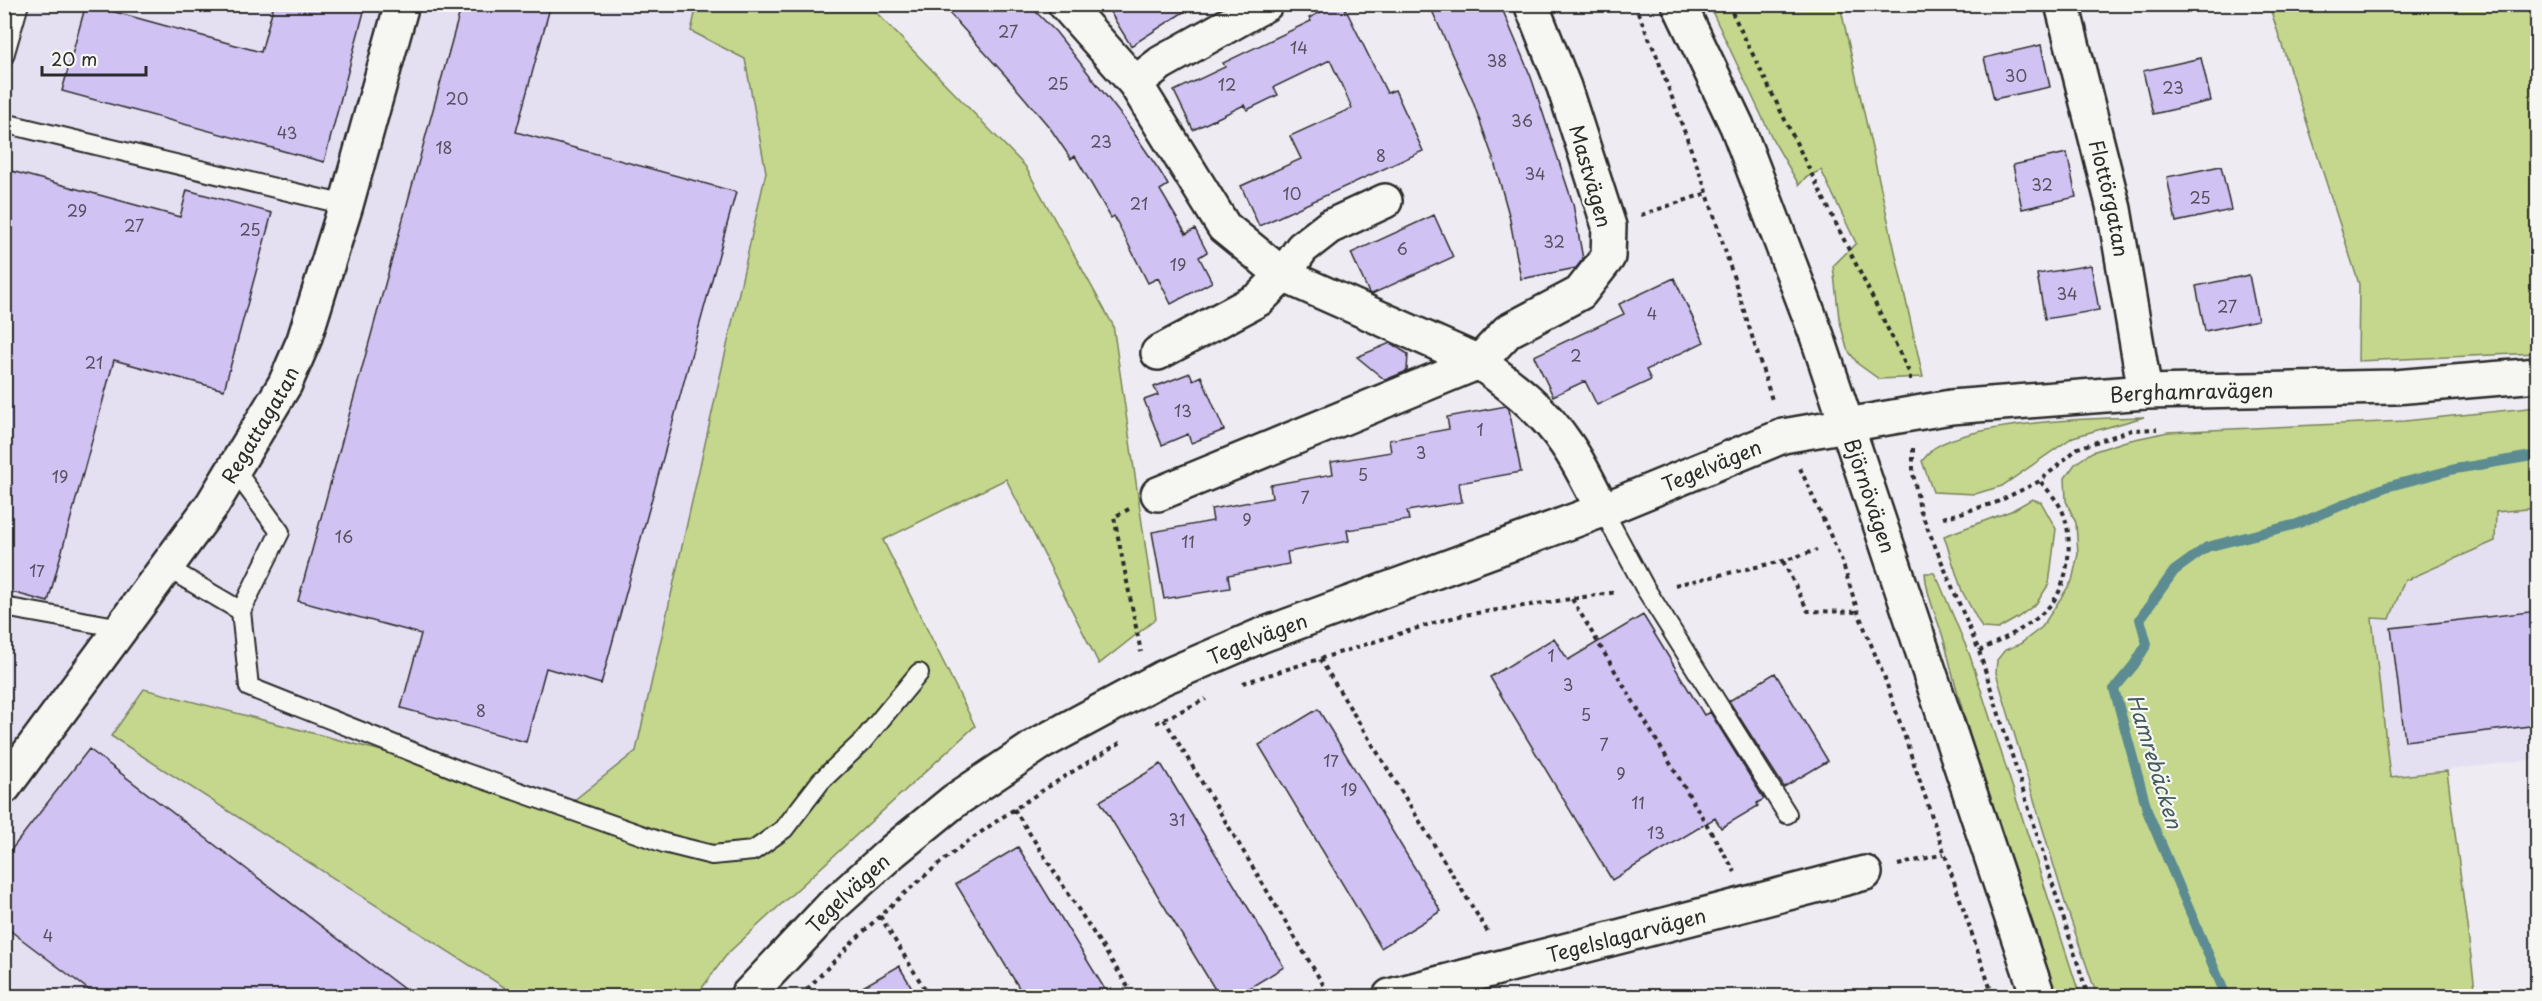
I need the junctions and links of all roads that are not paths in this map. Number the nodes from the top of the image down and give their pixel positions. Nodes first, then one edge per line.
1 (19, 4) edge
2 (402, 4) edge
3 (1065, 4) edge
4 (1266, 4) edge
5 (1531, 4) edge
6 (1680, 4) edge
7 (2062, 4) edge
8 (4, 56) edge
9 (1135, 83) junction
10 (4, 123) edge
11 (1385, 201) dead end
12 (346, 205) junction
13 (1283, 275) junction
14 (1158, 352) dead end
15 (1479, 362) junction
16 (2538, 375) edge
17 (2145, 392) junction
18 (1848, 425) junction
19 (234, 469) junction
20 (1158, 494) road end
21 (1603, 510) junction
22 (166, 567) junction
23 (4, 607) edge
24 (241, 612) junction
25 (122, 628) junction
26 (919, 673) dead end
27 (4, 787) edge
28 (1787, 814) dead end
29 (1865, 873) road end
30 (747, 996) edge
31 (1390, 996) edge
32 (2038, 996) edge

1 - 8 lane
2 - 12 street, Regattagatan
3 - 9 street
4 - 9 street
5 - 15 street, Mastvägen
6 - 18 street, Björnövägen
7 - 17 street, Flottörgatan
9 - 13 street
10 - 12 lane
11 - 13 street
12 - 19 street, Regattagatan
13 - 14 street
13 - 15 street
15 - 20 street, Mastvägen
15 - 21 street
16 - 17 street, Berghamravägen
17 - 18 street, Berghamravägen
18 - 21 street, Tegelvägen
18 - 32 street, Björnövägen
19 - 22 street, Regattagatan
19 - 24 lane
21 - 28 lane
21 - 30 street, Tegelvägen
22 - 24 lane
22 - 25 street, Regattagatan
23 - 25 lane
24 - 26 lane
25 - 27 street, Regattagatan
29 - 31 street, Tegelslagarvägen

